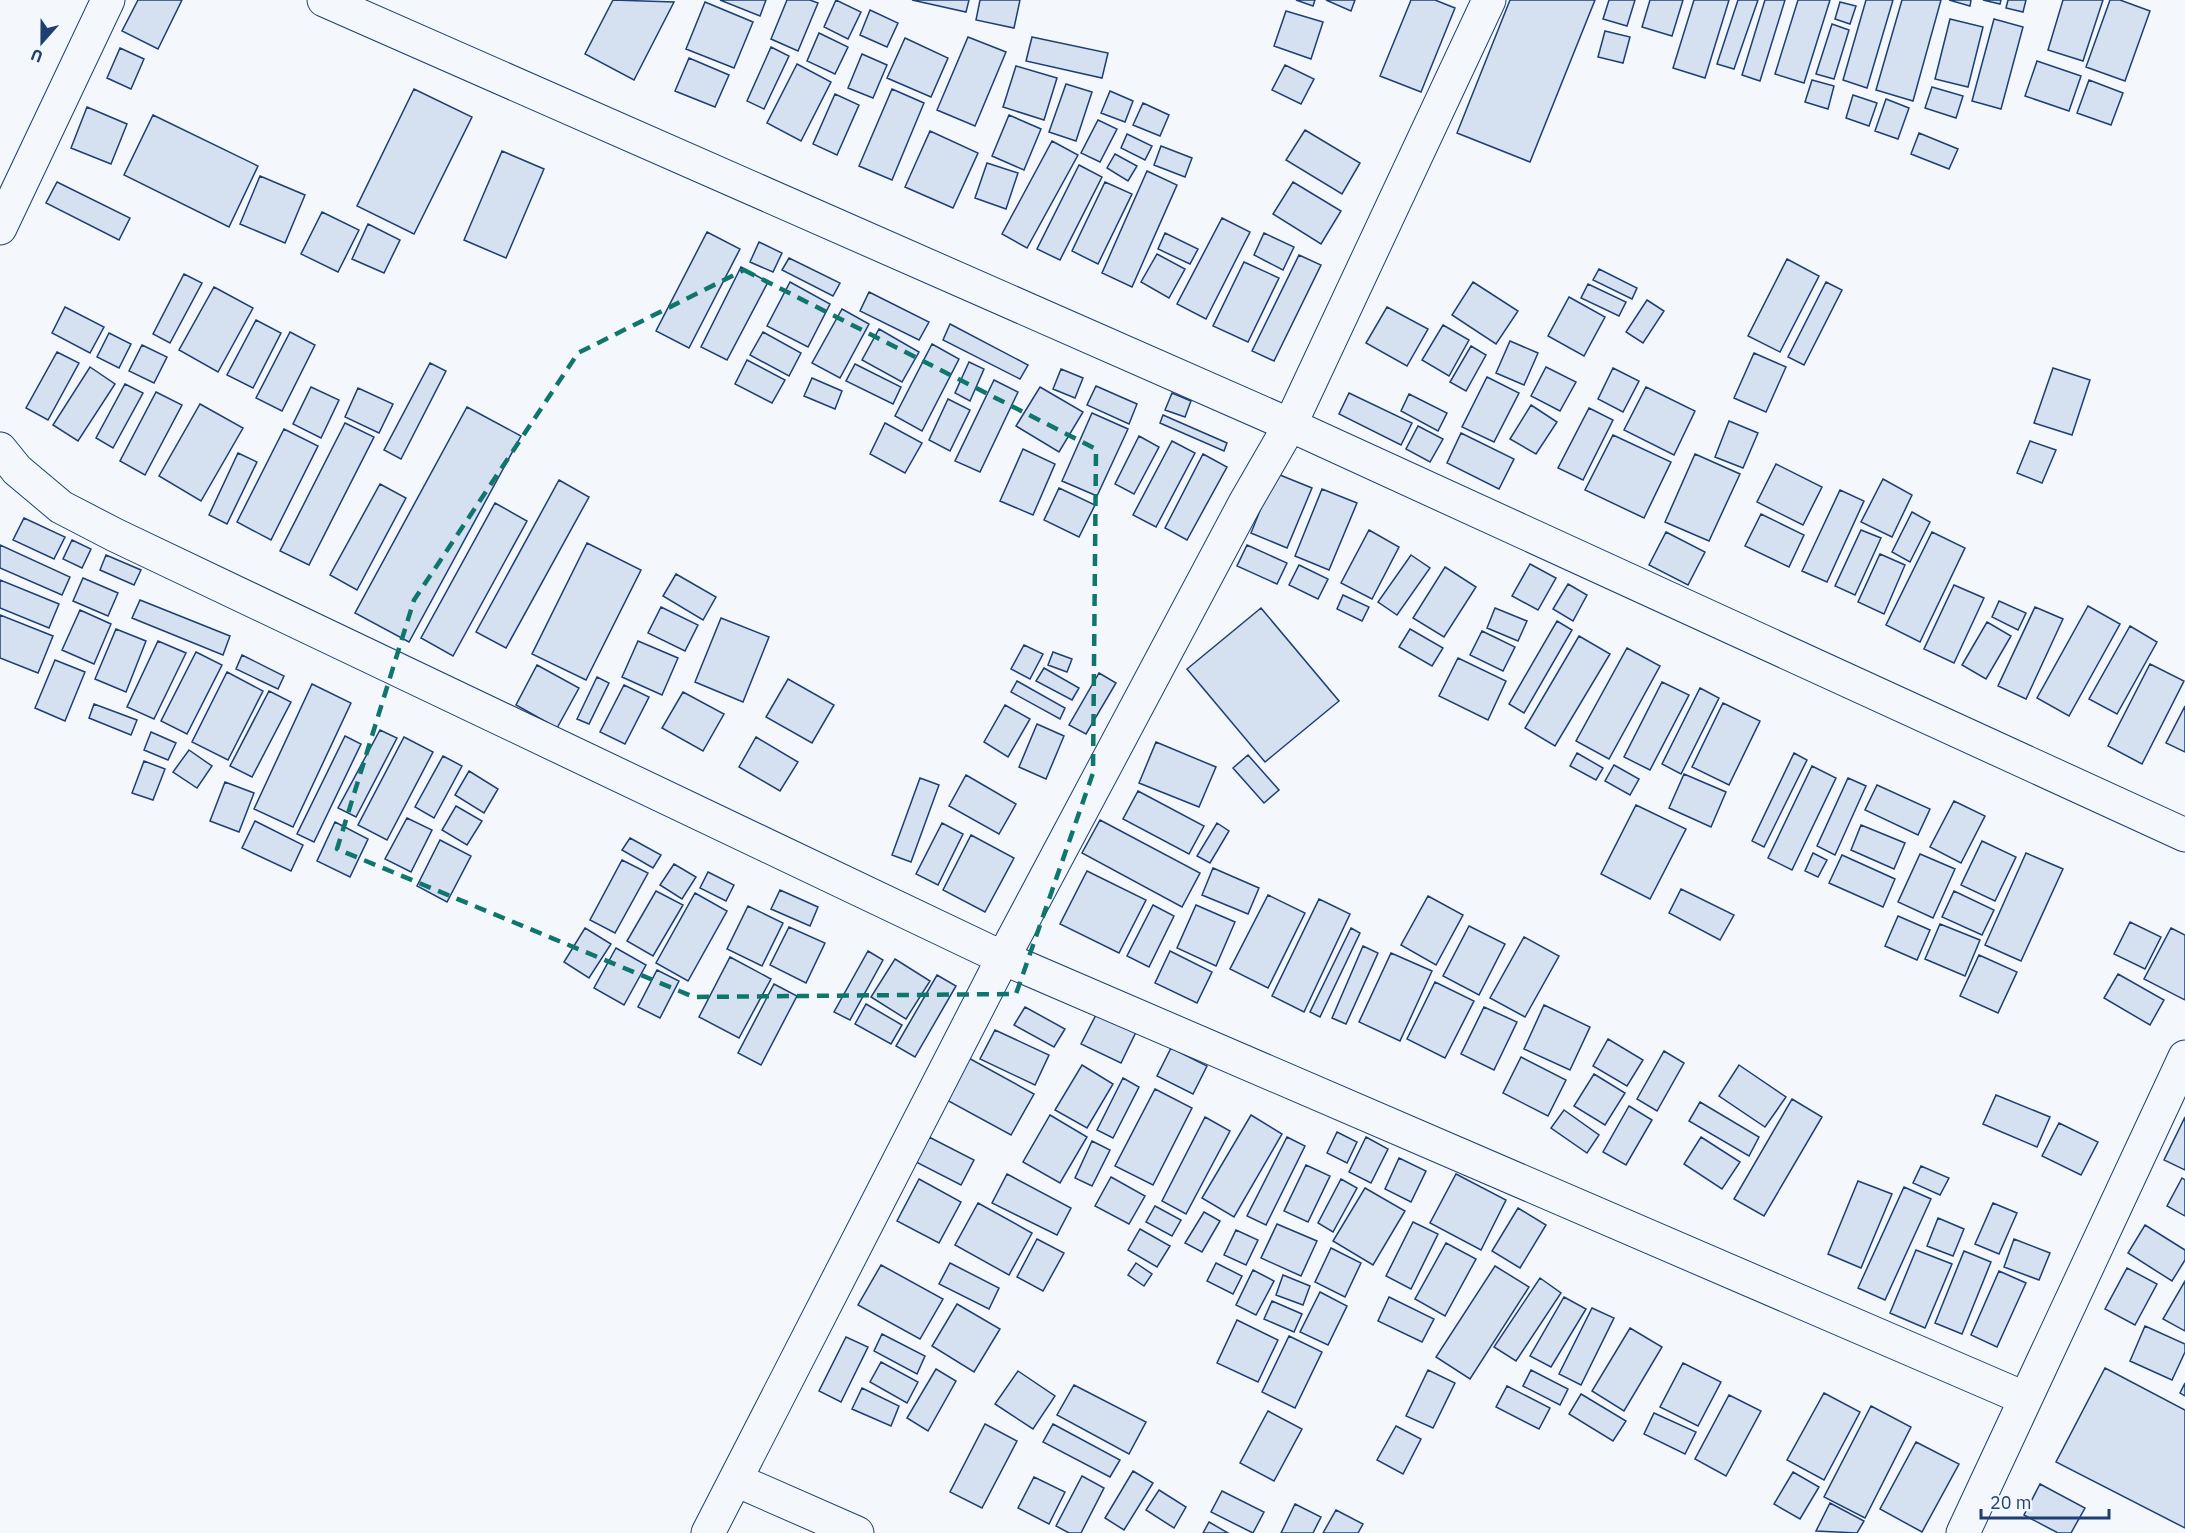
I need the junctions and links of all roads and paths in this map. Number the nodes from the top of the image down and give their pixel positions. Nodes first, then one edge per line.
1 (108, 0) edge
2 (324, 0) edge
3 (1489, 0) edge
4 (0, 228) edge
5 (1290, 424) junction
6 (0, 449) edge
7 (2185, 835) edge
8 (1002, 958) junction
9 (2185, 1057) edge
10 (2024, 1398) junction
11 (736, 1480) junction
12 (708, 1533) edge
13 (857, 1533) edge
14 (1962, 1533) edge

1 - 4 street
2 - 5 street
3 - 5 street
5 - 7 street
5 - 8 street
6 - 8 street
8 - 10 street
8 - 11 street
9 - 10 street
10 - 14 street
11 - 12 street
11 - 13 street

